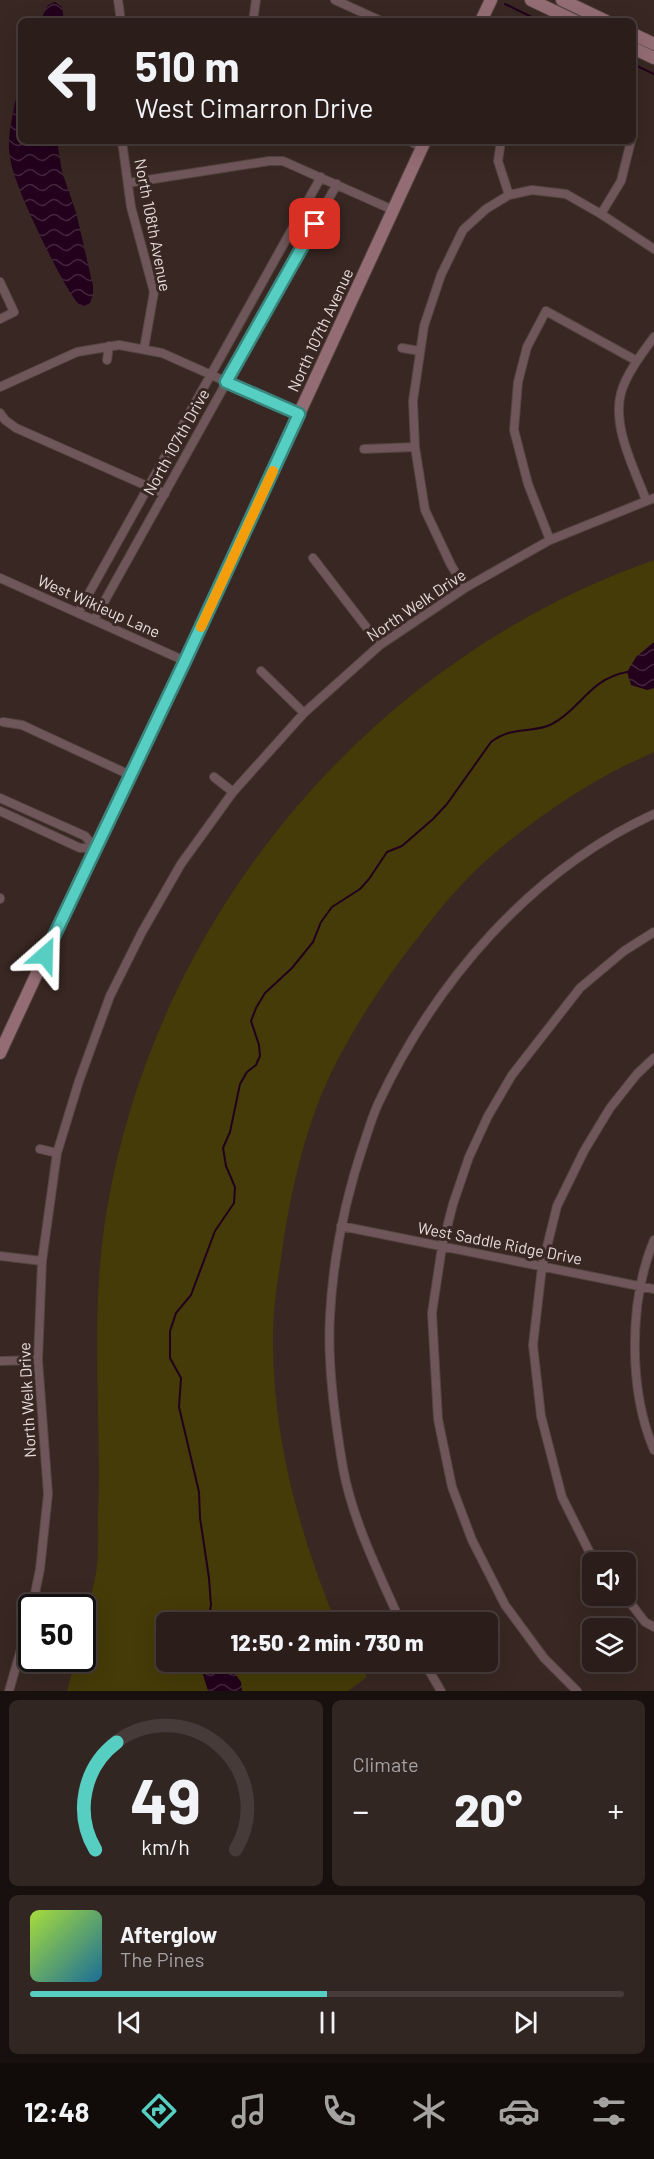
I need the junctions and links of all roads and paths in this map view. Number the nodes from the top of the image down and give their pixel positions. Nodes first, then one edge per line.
1 (118, 0) edge
2 (256, 0) edge
3 (335, 0) edge
4 (490, 0) edge
5 (531, 0) edge
6 (562, 0) edge
7 (121, 18) edge
8 (253, 18) edge
9 (374, 18) edge
10 (482, 18) edge
11 (569, 18) edge
12 (600, 18) edge
13 (636, 35) edge
14 (654, 44) edge
15 (636, 49) edge
16 (654, 58) edge
17 (122, 144) edge
18 (424, 144) edge
19 (501, 144) edge
20 (630, 144) edge
21 (321, 177) junction
22 (128, 183) junction
23 (337, 184) junction
24 (509, 195) junction
25 (393, 210) junction
26 (601, 214) junction
27 (654, 249) edge
28 (0, 282) edge
29 (0, 319) edge
30 (654, 337) edge
31 (109, 346) junction
32 (402, 348) dead end
33 (144, 349) junction
34 (420, 351) junction
35 (107, 360) dead end
36 (637, 361) junction
37 (211, 374) junction
38 (226, 382) junction
39 (0, 387) edge
40 (0, 413) edge
41 (299, 414) junction
42 (415, 447) junction
43 (364, 449) dead end
44 (148, 487) junction
45 (165, 494) junction
46 (650, 499) edge
47 (550, 540) junction
48 (313, 558) dead end
49 (0, 578) edge
50 (465, 588) junction
51 (78, 613) junction
52 (94, 620) junction
53 (380, 645) junction
54 (185, 661) junction
55 (261, 671) dead end
56 (304, 713) junction
57 (3, 722) dead end
58 (130, 775) junction
59 (214, 777) dead end
60 (233, 792) junction
61 (0, 798) edge
62 (0, 811) edge
63 (654, 814) edge
64 (95, 848) junction
65 (654, 932) edge
66 (0, 1053) edge
67 (654, 1058) edge
68 (40, 1149) dead end
69 (57, 1153) junction
70 (341, 1226) junction
71 (654, 1239) edge
72 (442, 1247) junction
73 (0, 1256) edge
74 (42, 1261) junction
75 (542, 1267) junction
76 (639, 1286) junction
77 (654, 1289) edge
78 (38, 1360) junction
79 (0, 1361) edge
80 (654, 1450) edge
81 (590, 1552) edge
82 (35, 1594) edge
83 (632, 1606) edge
84 (396, 1612) edge
85 (654, 1627) edge
86 (18, 1659) edge
87 (430, 1672) edge
88 (9, 1691) edge
89 (441, 1691) edge
90 (578, 1691) edge

1 - 7 street
2 - 8 street
3 - 9 street
4 - 10 main road
5 - 11 main road
6 - 12 main road
13 - 14 main road
15 - 16 main road
17 - 22 street, North 108th Avenue
18 - 25 main road, North 107th Avenue
19 - 24 street
20 - 26 street
21 - 22 street
21 - 23 street
21 - 37 street, North 107th Drive
22 - 33 street, North 108th Avenue
23 - 25 street
23 - 38 street, North 107th Drive
24 - 26 street
24 - 34 street
25 - 41 main road, North 107th Avenue
26 - 27 street
28 - 29 street
30 - 36 street
31 - 33 street
31 - 35 street
31 - 39 street
32 - 34 street
33 - 37 street
34 - 42 street
36 - 46 street
36 - 47 street
37 - 38 street
37 - 44 street, North 107th Drive
38 - 41 street
38 - 45 street, North 107th Drive
40 - 44 street
41 - 54 main road, North 107th Avenue
42 - 43 street
42 - 50 street
44 - 45 street
44 - 51 street, North 107th Drive
45 - 52 street, North 107th Drive
46 - 47 street, North Welk Drive
47 - 50 street, North Welk Drive
48 - 53 street
49 - 51 street, West Wikieup Lane
50 - 53 street, North Welk Drive
51 - 52 street, West Wikieup Lane
52 - 54 street, West Wikieup Lane
53 - 56 street, North Welk Drive
54 - 58 main road, North 107th Avenue
55 - 56 street
56 - 60 street, North Welk Drive
57 - 58 street
58 - 64 main road, North 107th Avenue
59 - 60 street
60 - 69 street, North Welk Drive
61 - 64 street
62 - 64 street
63 - 70 street
64 - 66 main road, North 107th Avenue
65 - 72 street
67 - 75 street
68 - 69 street
69 - 74 street, North Welk Drive
70 - 72 street, West Saddle Ridge Drive
70 - 84 street
71 - 76 street
72 - 75 street, West Saddle Ridge Drive
72 - 90 street
73 - 74 street
74 - 78 street, North Welk Drive
75 - 76 street, West Saddle Ridge Drive
75 - 81 street
76 - 77 street, West Saddle Ridge Drive
76 - 80 street
78 - 79 street
78 - 82 street, North Welk Drive
83 - 85 street
86 - 88 street, North Welk Drive
87 - 89 street

